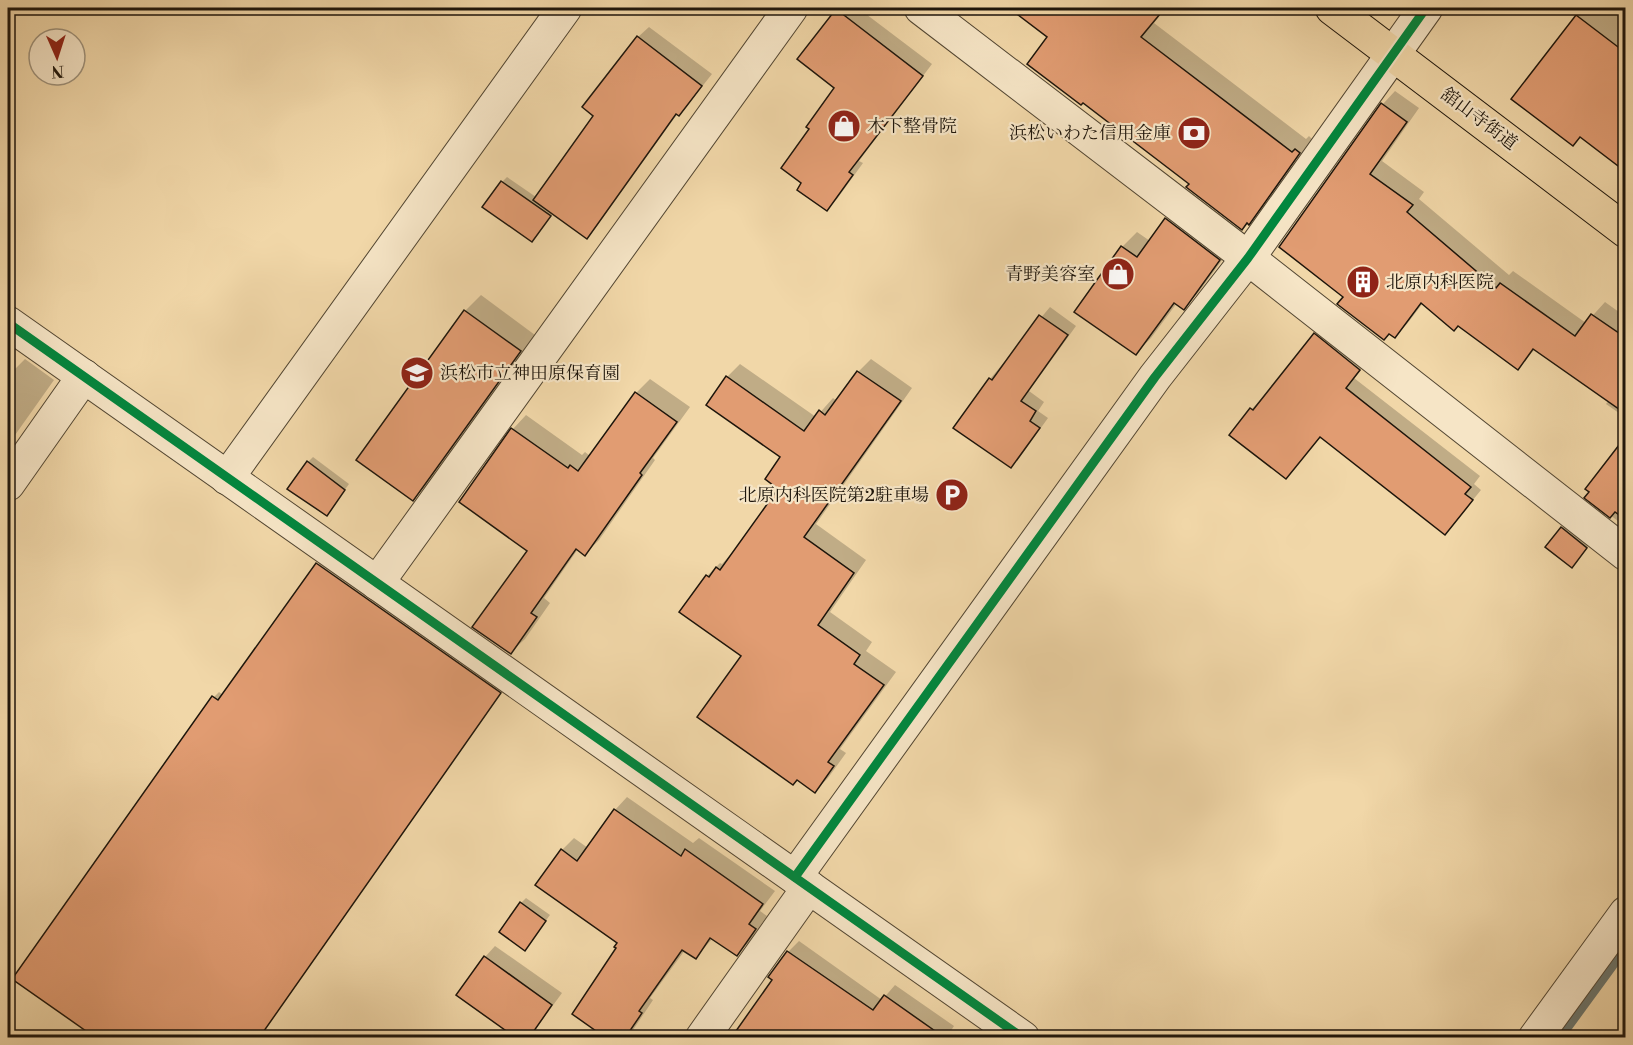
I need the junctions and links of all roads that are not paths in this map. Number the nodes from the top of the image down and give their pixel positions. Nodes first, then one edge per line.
1 (565, 8) edge
2 (791, 8) edge
3 (921, 8) edge
4 (1332, 8) edge
5 (1426, 8) edge
6 (1393, 54) junction
7 (1626, 231) edge
8 (1248, 258) junction
9 (8, 323) edge
10 (84, 376) junction
11 (227, 478) junction
12 (8, 484) edge
13 (1626, 554) edge
14 (377, 583) junction
15 (802, 882) junction
16 (1626, 913) edge
17 (702, 1038) edge
18 (1023, 1038) edge
19 (1535, 1038) edge

1 - 11 street
2 - 14 street
3 - 8 street
4 - 6 main road, 舘山寺街道
5 - 6 street
6 - 7 main road, 舘山寺街道
6 - 8 street
8 - 13 street
8 - 15 street
9 - 10 street
10 - 11 street
10 - 12 street
11 - 14 street
14 - 15 street
15 - 17 street
15 - 18 street
16 - 19 street

